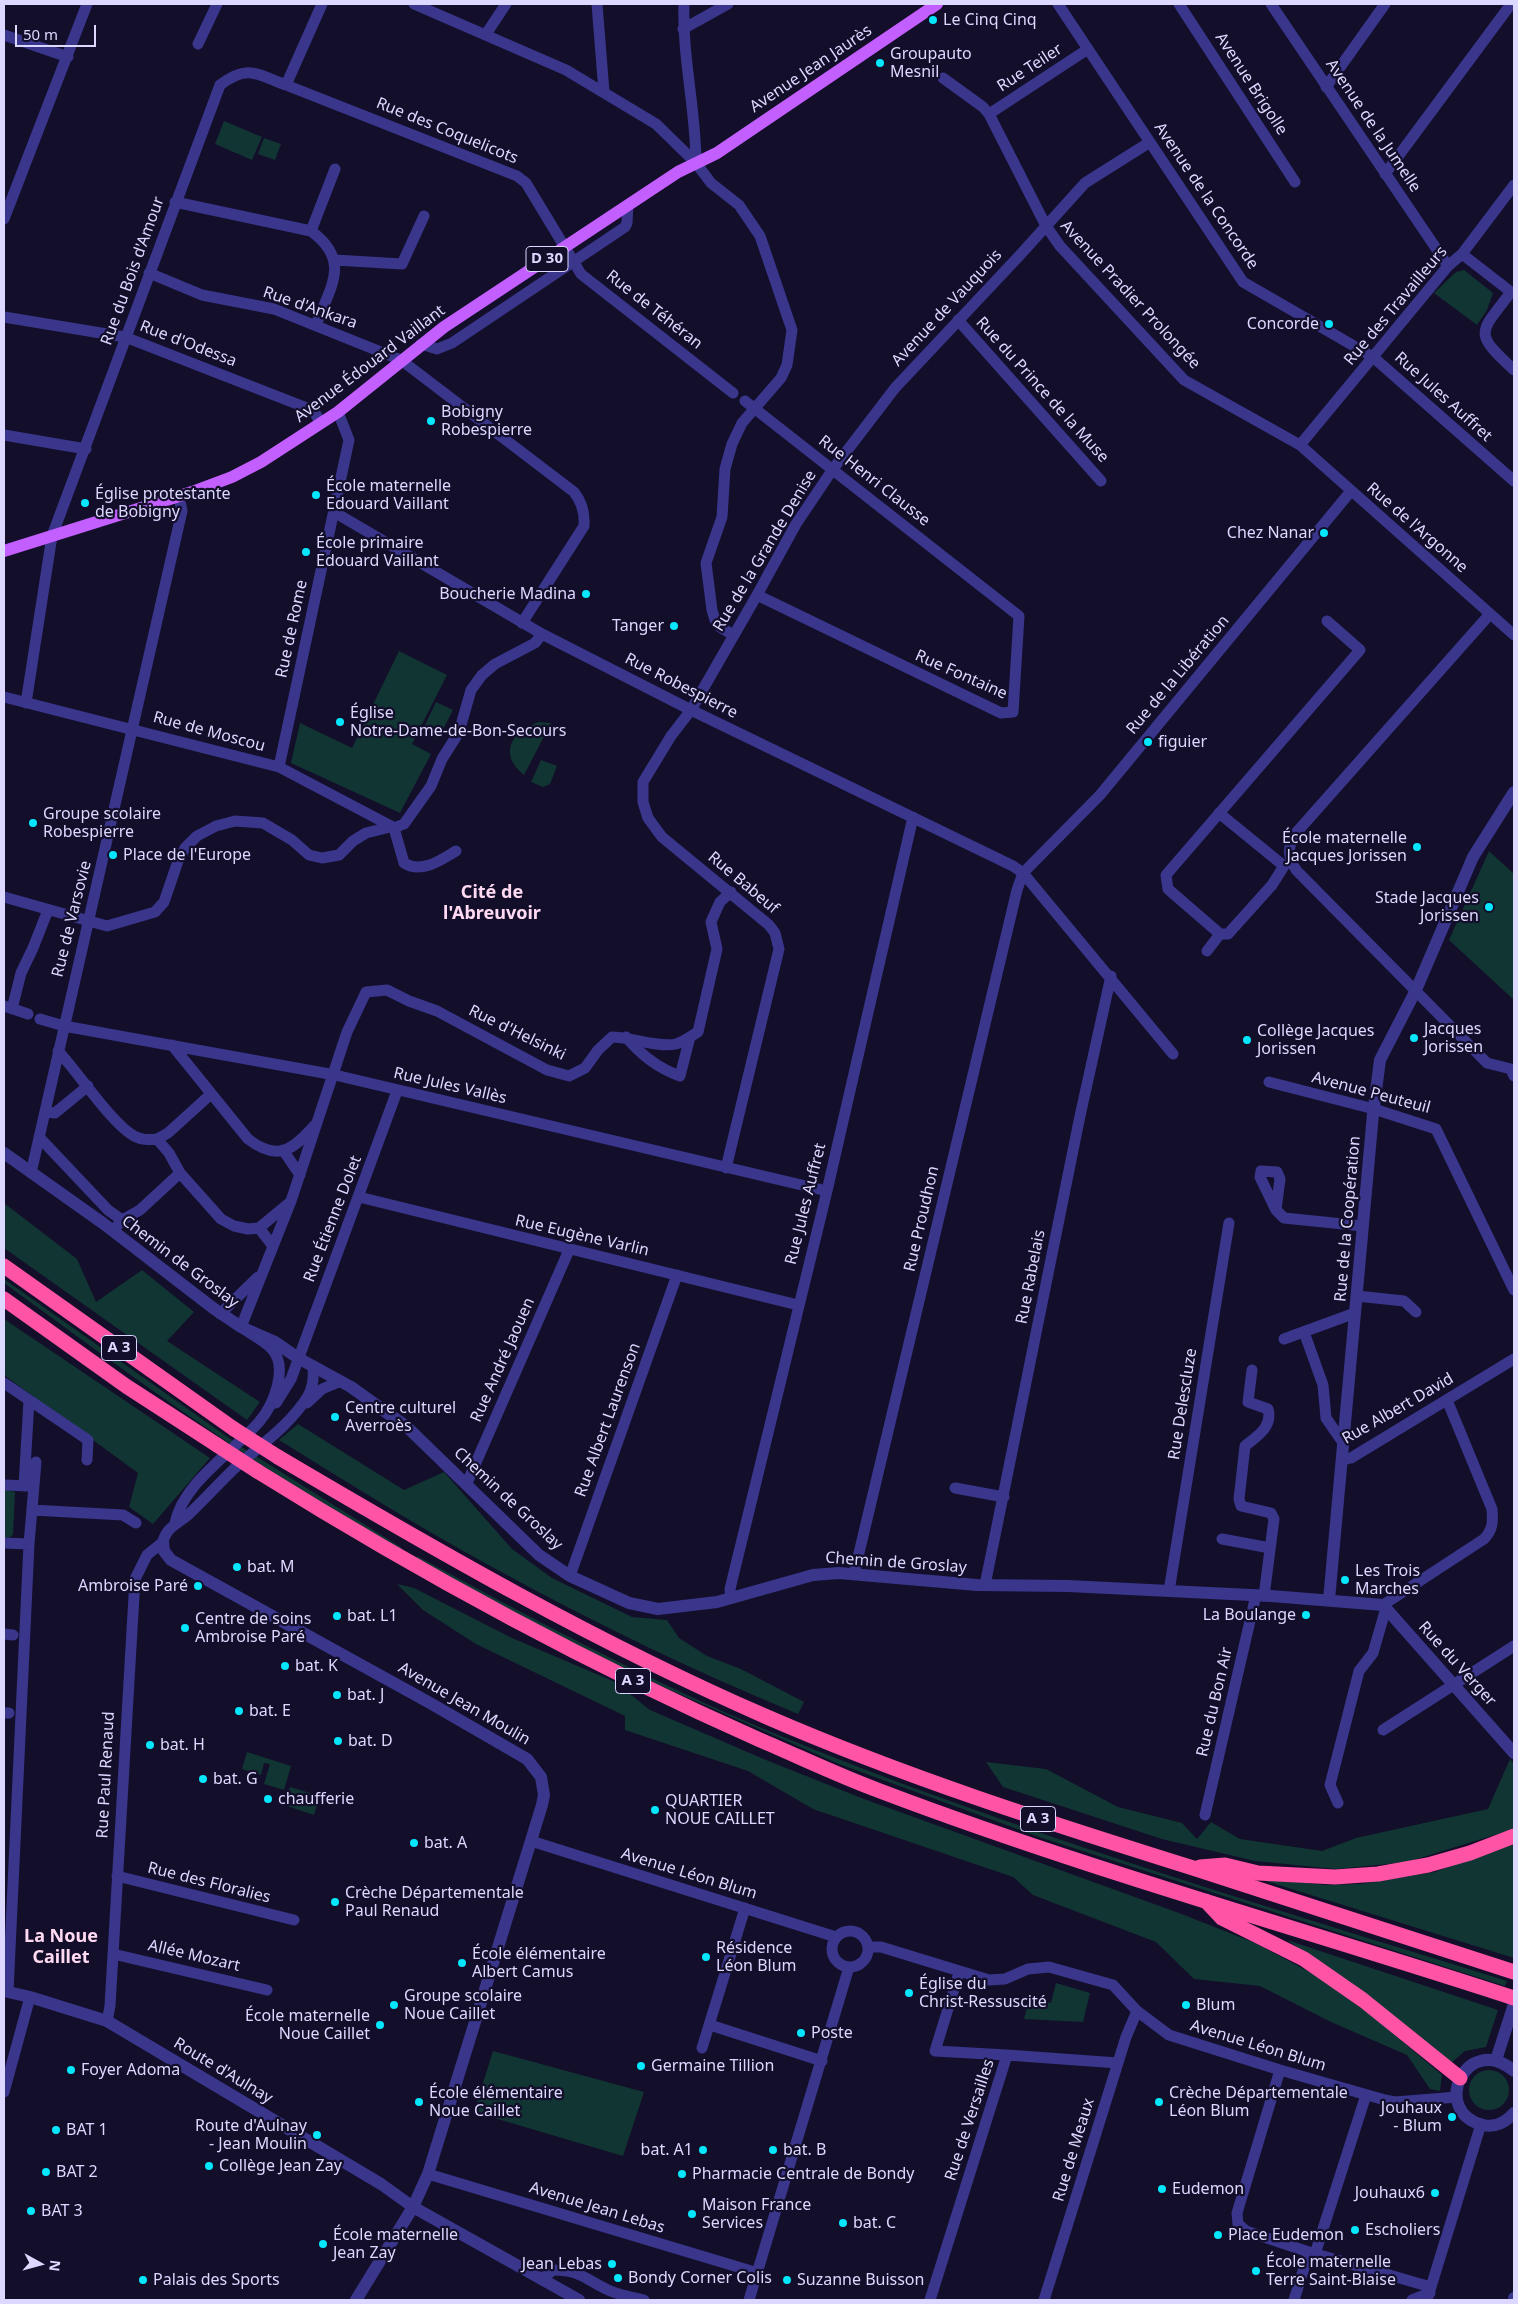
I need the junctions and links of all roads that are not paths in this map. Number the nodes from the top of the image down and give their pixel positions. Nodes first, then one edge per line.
1 (87, 4) edge
2 (217, 4) edge
3 (322, 4) edge
4 (414, 4) edge
5 (506, 4) edge
6 (597, 4) edge
7 (684, 4) edge
8 (728, 4) edge
9 (936, 4) edge
10 (1058, 4) edge
11 (1179, 4) edge
12 (1271, 4) edge
13 (1385, 4) edge
14 (1511, 4) edge
15 (683, 29) junction
16 (486, 34) junction
17 (4, 35) edge
18 (198, 44) dead end
19 (1088, 49) junction
20 (68, 57) junction
21 (943, 78) dead end
22 (286, 85) junction
23 (1326, 87) junction
24 (604, 92) junction
25 (989, 114) junction
26 (1150, 142) junction
27 (699, 162) junction
28 (335, 169) dead end
29 (1385, 174) junction
30 (1295, 182) dead end
31 (1514, 185) edge
32 (8, 202) edge
33 (175, 202) junction
34 (628, 205) junction
35 (424, 216) dead end
36 (4, 219) edge
37 (1046, 226) junction
38 (311, 231) junction
39 (564, 246) junction
40 (1462, 254) junction
41 (334, 260) junction
42 (572, 261) junction
43 (1448, 266) junction
44 (149, 273) junction
45 (1512, 292) edge
46 (4, 317) edge
47 (958, 320) junction
48 (316, 326) junction
49 (125, 338) junction
50 (421, 344) junction
51 (1374, 356) junction
52 (401, 360) junction
53 (1514, 370) edge
54 (733, 393) dead end
55 (750, 404) junction
56 (338, 412) junction
57 (874, 413) joint
58 (320, 422) junction
59 (4, 435) edge
60 (1300, 445) junction
61 (86, 450) junction
62 (833, 469) junction
63 (1101, 481) dead end
64 (1514, 481) edge
65 (1351, 491) junction
66 (179, 496) junction
67 (334, 512) junction
68 (52, 536) junction
69 (4, 551) edge
70 (973, 579) joint
71 (757, 595) junction
72 (1490, 614) junction
73 (1327, 621) dead end
74 (522, 623) junction
75 (542, 634) junction
76 (733, 635) junction
77 (1514, 635) edge
78 (4, 697) edge
79 (26, 702) junction
80 (691, 710) junction
81 (133, 729) junction
82 (280, 767) junction
83 (1514, 792) edge
84 (1220, 813) junction
85 (913, 817) junction
86 (392, 827) junction
87 (456, 851) dead end
88 (1288, 862) junction
89 (1023, 873) junction
90 (731, 892) junction
91 (4, 897) edge
92 (48, 910) junction
93 (89, 919) junction
94 (1220, 934) junction
95 (1207, 951) dead end
96 (1111, 976) junction
97 (1416, 990) junction
98 (8, 1008) edge
99 (28, 1014) dead end
100 (40, 1019) dead end
101 (64, 1026) junction
102 (626, 1037) junction
103 (690, 1037) junction
104 (172, 1045) junction
105 (58, 1051) junction
106 (1173, 1054) dead end
107 (334, 1074) junction
108 (1514, 1076) edge
109 (1269, 1082) dead end
110 (88, 1086) junction
111 (398, 1091) junction
112 (211, 1094) junction
113 (1374, 1109) junction
114 (45, 1112) junction
115 (320, 1119) junction
116 (39, 1137) junction
117 (157, 1139) junction
118 (282, 1150) junction
119 (4, 1153) edge
120 (726, 1168) junction
121 (31, 1173) junction
122 (180, 1173) junction
123 (300, 1175) junction
124 (827, 1190) junction
125 (359, 1197) junction
126 (292, 1201) junction
127 (1276, 1210) dead end
128 (122, 1220) junction
129 (1229, 1222) dead end
130 (1363, 1226) junction
131 (258, 1228) junction
132 (112, 1230) junction
133 (272, 1246) junction
134 (569, 1250) junction
135 (4, 1266) edge
136 (262, 1274) junction
137 (677, 1275) junction
138 (1514, 1290) edge
139 (1357, 1296) junction
140 (4, 1299) edge
141 (798, 1305) junction
142 (1416, 1312) dead end
143 (1355, 1313) junction
144 (220, 1314) junction
145 (241, 1327) junction
146 (1304, 1332) junction
147 (1284, 1339) dead end
148 (298, 1358) junction
149 (1514, 1359) edge
150 (313, 1367) junction
151 (1252, 1370) dead end
152 (341, 1381) junction
153 (4, 1383) edge
154 (29, 1400) junction
155 (1447, 1400) junction
156 (295, 1414) junction
157 (260, 1421) junction
158 (1344, 1444) junction
159 (87, 1460) dead end
160 (1342, 1460) junction
161 (36, 1462) dead end
162 (467, 1483) junction
163 (4, 1485) edge
164 (29, 1486) junction
165 (955, 1488) dead end
166 (1004, 1497) junction
167 (32, 1510) junction
168 (136, 1523) dead end
169 (175, 1523) junction
170 (1222, 1539) dead end
171 (163, 1542) junction
172 (4, 1543) edge
173 (30, 1544) junction
174 (1270, 1548) junction
175 (854, 1574) junction
176 (570, 1576) junction
177 (985, 1585) junction
178 (1169, 1591) junction
179 (1260, 1596) junction
180 (731, 1598) junction
181 (1329, 1600) junction
182 (1380, 1606) junction
183 (1514, 1646) edge
184 (1454, 1686) junction
185 (1383, 1730) dead end
186 (1514, 1753) edge
187 (1338, 1803) dead end
188 (1205, 1815) dead end
189 (1514, 1836) edge
190 (531, 1841) junction
191 (1189, 1867) junction
192 (117, 1876) junction
193 (1205, 1900) junction
194 (745, 1908) junction
195 (294, 1920) dead end
196 (836, 1937) junction
197 (868, 1947) junction
198 (113, 1954) junction
199 (849, 1967) junction
200 (1514, 1972) edge
201 (959, 1973) junction
202 (267, 1990) dead end
203 (6, 1992) edge
204 (30, 1997) junction
205 (1514, 1998) edge
206 (1514, 2004) edge
207 (1137, 2011) junction
208 (107, 2021) junction
209 (710, 2026) junction
210 (702, 2048) dead end
211 (1007, 2055) junction
212 (1496, 2060) junction
213 (822, 2061) junction
214 (1118, 2063) junction
215 (1280, 2070) junction
216 (1514, 2071) edge
217 (1460, 2078) junction
218 (4, 2092) edge
219 (1366, 2095) junction
220 (1456, 2097) junction
221 (1514, 2115) edge
222 (1481, 2124) junction
223 (428, 2174) junction
224 (413, 2207) junction
225 (1312, 2253) junction
226 (758, 2274) junction
227 (542, 2280) junction
228 (1429, 2293) edge
229 (356, 2300) edge
230 (579, 2300) edge
231 (644, 2300) edge
232 (749, 2300) edge
233 (930, 2300) edge
234 (1044, 2300) edge
235 (1294, 2300) edge
236 (1412, 2300) edge

1 - 20 street
2 - 18 street
3 - 22 street
4 - 16 street
5 - 16 street
6 - 24 street
7 - 15 street
8 - 15 street
9 - 27 main road, Avenue Jean Jaurès / D 30
10 - 19 street, Avenue de la Concorde
11 - 30 street, Avenue Brigolle
12 - 23 street, Avenue de la Jumelle
13 - 23 street
14 - 29 street
15 - 27 street
16 - 24 street
17 - 20 street
19 - 25 street, Rue Teiler
19 - 26 street, Avenue de la Concorde
20 - 32 street
21 - 25 street, Avenue Pradier Prolongée
22 - 33 street, Rue du Bois d'Amour
22 - 39 street, Rue des Coquelicots
23 - 29 street, Avenue de la Jumelle
24 - 27 street
25 - 37 street, Avenue Pradier Prolongée
26 - 37 street, Avenue de Vauquois
26 - 51 street, Avenue de la Concorde
27 - 34 main road, Avenue Édouard Vaillant / D 30
27 - 55 street
28 - 38 street
29 - 43 street, Avenue de la Jumelle
31 - 40 street, Rue des Travailleurs
32 - 36 street
33 - 38 street
33 - 44 street, Rue du Bois d'Amour
34 - 39 main road, Avenue Édouard Vaillant / D 30
34 - 42 street
35 - 41 street
37 - 47 street, Avenue de Vauquois
37 - 60 street, Avenue Pradier Prolongée
38 - 41 street
39 - 42 street, Rue de Téhéran
39 - 50 main road, Avenue Édouard Vaillant / D 30
40 - 43 street, Rue des Travailleurs
40 - 45 street
41 - 48 street
42 - 50 street
42 - 54 street, Rue de Téhéran
43 - 51 street, Rue des Travailleurs
44 - 48 street, Rue d'Ankara
44 - 49 street, Rue du Bois d'Amour
45 - 53 street
46 - 49 street, Rue d'Odessa
47 - 57 street, Avenue de Vauquois
47 - 63 street, Rue du Prince de la Muse
48 - 52 street, Rue d'Ankara
49 - 58 street, Rue d'Odessa
49 - 61 street, Rue du Bois d'Amour
50 - 52 main road, Avenue Édouard Vaillant / D 30
51 - 60 street, Rue des Travailleurs
51 - 64 street, Rue Jules Auffret
52 - 56 main road, Avenue Édouard Vaillant / D 30
52 - 74 street, Rue d'Ankara
55 - 62 street, Rue Henri Clausse
55 - 76 street
56 - 58 main road, Avenue Édouard Vaillant / D 30
56 - 67 street, Rue de Rome
57 - 62 street, Rue de la Grande Denise
58 - 66 main road, Avenue Édouard Vaillant / D 30
59 - 61 street
60 - 65 street, Rue de l'Argonne
61 - 68 street, Rue du Bois d'Amour
62 - 70 street, Rue Henri Clausse
62 - 71 street, Rue de la Grande Denise
65 - 72 street, Rue de l'Argonne
65 - 89 street, Rue de la Libération
66 - 68 main road, Avenue Édouard Vaillant / D 30
66 - 81 street, Rue de Varsovie
67 - 74 street, Rue Robespierre
67 - 82 street, Rue de Rome
68 - 69 main road, Avenue Édouard Vaillant / D 30
68 - 79 street, Rue du Bois d'Amour
70 - 71 street, Rue Fontaine
71 - 76 street, Rue de la Grande Denise
72 - 77 street, Rue de l'Argonne
72 - 88 street
73 - 84 street
74 - 75 street, Rue Robespierre
75 - 80 street, Rue Robespierre
75 - 86 street
76 - 80 street, Rue de la Grande Denise
78 - 79 street, Rue de Moscou
79 - 81 street, Rue de Moscou
80 - 85 street, Rue Robespierre
80 - 90 street, Rue Babeuf
81 - 82 street, Rue de Moscou
81 - 93 street, Rue de Varsovie
82 - 86 street, Rue de Moscou
83 - 97 street, Rue de la Coopération
84 - 88 street
84 - 94 street
85 - 89 street, Rue Robespierre
85 - 124 street, Rue Jules Auffret
86 - 87 street
86 - 93 street
88 - 94 street
88 - 97 street
89 - 96 street, Rue Robespierre
89 - 175 street, Rue Proudhon
90 - 103 street
90 - 120 street, Rue Babeuf
91 - 92 street
92 - 93 street
92 - 98 street
93 - 101 street, Rue de Varsovie
94 - 95 street
96 - 106 street, Rue Robespierre
96 - 166 street, Rue Rabelais
97 - 108 street
97 - 113 street, Rue de la Coopération
98 - 99 street
100 - 101 street, Rue Jules Vallès
101 - 104 street, Rue Jules Vallès
101 - 105 street, Rue de Varsovie
102 - 103 street, Rue d'Helsinki
102 - 103 street
102 - 107 street, Rue d'Helsinki
104 - 107 street, Rue Jules Vallès
104 - 112 street
105 - 110 street
105 - 114 street, Rue de Varsovie
107 - 111 street, Rue Jules Vallès
107 - 115 street
109 - 113 street, Avenue Peuteuil
110 - 114 street
110 - 117 street
111 - 120 street, Rue Jules Vallès
111 - 125 street, Rue Étienne Dolet
112 - 117 street
112 - 118 street
113 - 130 street, Rue de la Coopération
113 - 138 street, Avenue Peuteuil
114 - 116 street, Rue de Varsovie
115 - 118 street
115 - 123 street
116 - 121 street, Rue de Varsovie
116 - 128 street
117 - 122 street
118 - 123 street
119 - 121 street, Chemin de Groslay
120 - 124 street, Rue Jules Vallès
121 - 132 street, Chemin de Groslay
122 - 128 street
122 - 131 street
123 - 126 street
124 - 141 street, Rue Jules Auffret
125 - 134 street, Rue Eugène Varlin
125 - 148 street, Rue Étienne Dolet
126 - 131 street
126 - 133 street
127 - 130 street
128 - 132 street
129 - 178 street, Rue Delescluze
130 - 139 street, Rue de la Coopération
131 - 133 street
132 - 144 street, Chemin de Groslay
133 - 136 street
134 - 137 street, Rue Eugène Varlin
134 - 162 street, Rue André Jaouen
135 - 191 highway, A 3, bridge
136 - 144 street
136 - 145 street
137 - 141 street, Rue Eugène Varlin
137 - 176 street, Rue Albert Laurenson
139 - 142 street
139 - 143 street, Rue de la Coopération
140 - 193 highway, A 3, bridge
141 - 180 street, Rue Jules Auffret
143 - 146 street
143 - 158 street, Rue de la Coopération
144 - 145 street, Chemin de Groslay
145 - 148 street, Chemin de Groslay
145 - 157 street
146 - 147 street
146 - 158 street
148 - 150 street, Chemin de Groslay
148 - 157 street, Rue Étienne Dolet
149 - 155 street, Rue Albert David
150 - 152 street, Chemin de Groslay
150 - 156 street
151 - 174 street, Rue du Bon Air
152 - 156 street
152 - 162 street, Chemin de Groslay
153 - 154 street
154 - 159 street
154 - 164 street
155 - 160 street, Rue Albert David
155 - 182 street
156 - 169 street
157 - 169 street
158 - 160 street, Rue de la Coopération
160 - 181 street, Rue Albert David
161 - 164 street
162 - 176 street, Chemin de Groslay
163 - 164 street
164 - 167 street
165 - 166 street
166 - 177 street, Rue Rabelais
167 - 168 street
167 - 173 street
169 - 171 street, Rue Paul Renaud
170 - 174 street
171 - 190 street, Avenue Jean Moulin
171 - 192 street, Rue Paul Renaud
172 - 173 street
173 - 203 street
174 - 179 street, Rue du Bon Air
175 - 177 street, Chemin de Groslay
175 - 180 street, Chemin de Groslay
176 - 180 street, Chemin de Groslay
177 - 178 street, Chemin de Groslay
178 - 179 street, Chemin de Groslay
179 - 181 street, Chemin de Groslay
179 - 188 street, Rue du Bon Air
181 - 182 street, Chemin de Groslay
182 - 184 street, Rue du Verger
182 - 187 street
183 - 184 street
184 - 185 street
184 - 186 street, Rue du Verger
189 - 191 highway
190 - 194 street, Avenue Léon Blum
190 - 223 street, Avenue Jean Moulin
191 - 200 highway, A 3
192 - 195 street, Rue des Floralies
192 - 198 street, Rue Paul Renaud
193 - 205 highway, A 3
193 - 217 highway
194 - 196 street, Avenue Léon Blum
194 - 209 street
196 - 197 street, Avenue Léon Blum
196 - 199 street
197 - 199 street
197 - 201 street, Avenue Léon Blum
198 - 202 street, Allée Mozart
198 - 208 street, Rue Paul Renaud
199 - 213 street
201 - 207 street, Avenue Léon Blum
201 - 211 street
203 - 204 street, Route d'Aulnay
204 - 208 street, Route d'Aulnay
204 - 218 street
206 - 212 street
207 - 214 street, Rue de Meaux
207 - 215 street, Avenue Léon Blum
208 - 224 street, Route d'Aulnay
209 - 210 street
209 - 213 street
211 - 214 street, Rue de Versailles
211 - 233 street, Rue de Versailles
212 - 216 street
212 - 217 street
213 - 226 street
214 - 234 street, Rue de Meaux
215 - 219 street, Avenue Léon Blum
215 - 225 street
217 - 220 street
219 - 220 street, Avenue Léon Blum
219 - 225 street
220 - 222 street
221 - 222 street
222 - 228 street
223 - 224 street, Avenue Jean Moulin
223 - 226 street, Avenue Jean Lebas
224 - 227 street, Route d'Aulnay
224 - 229 street, Avenue Jean Moulin
225 - 228 street
225 - 235 street
226 - 232 street
227 - 230 street, Route d'Aulnay
227 - 231 street
228 - 236 street

